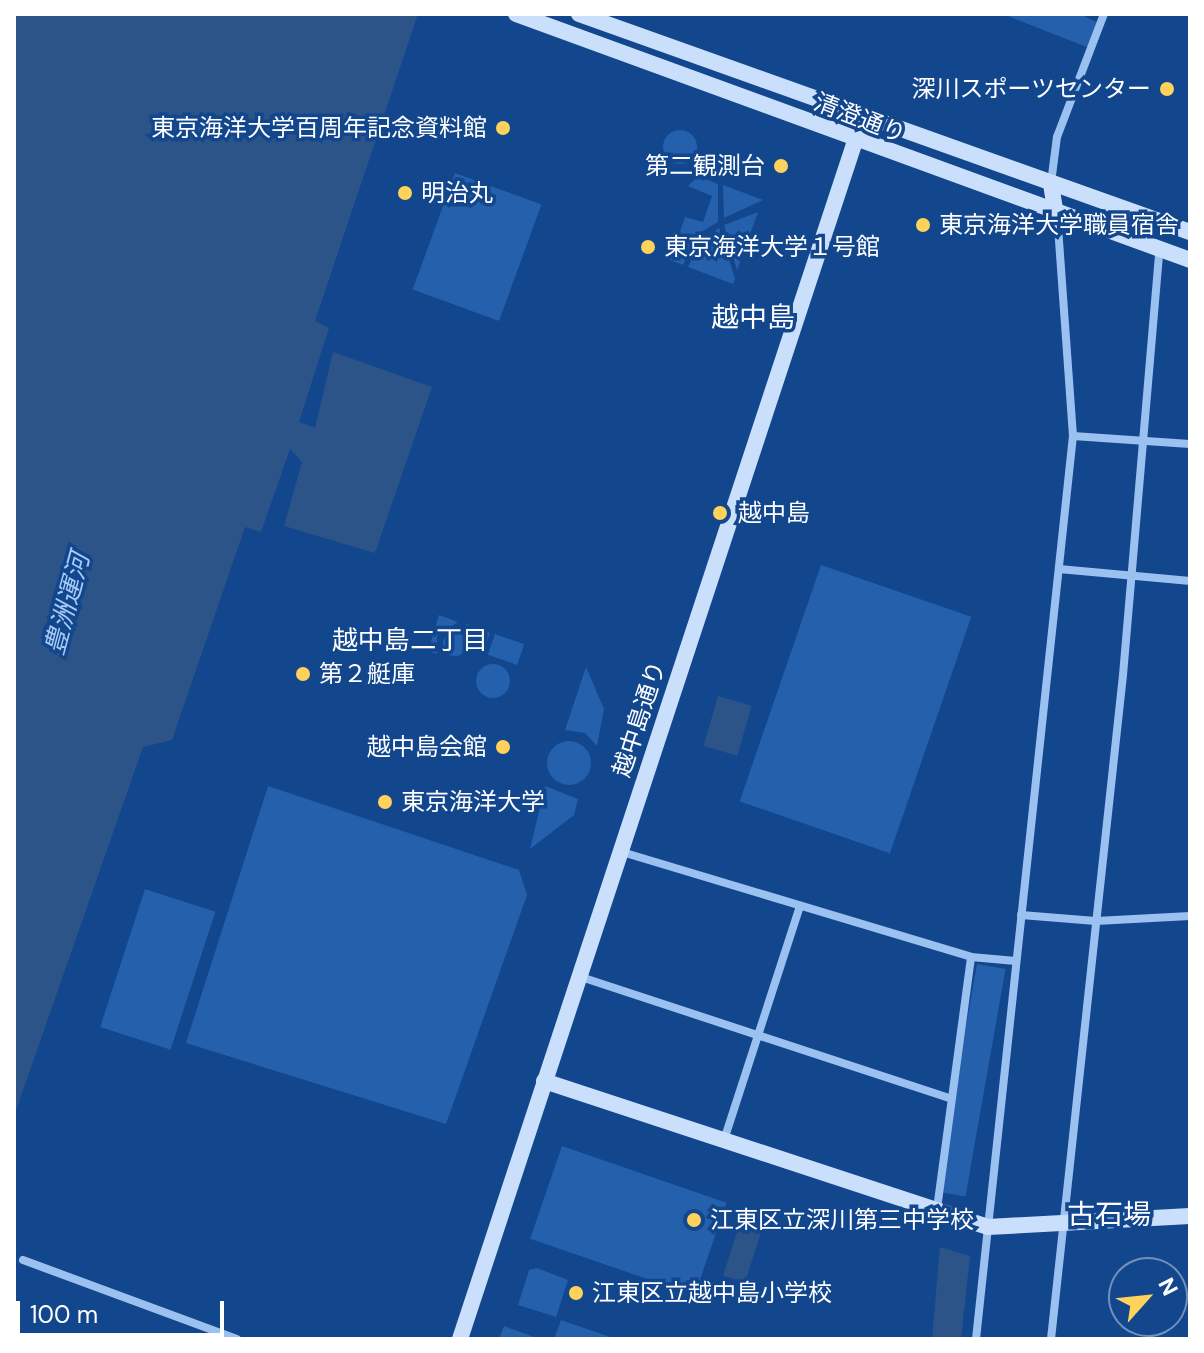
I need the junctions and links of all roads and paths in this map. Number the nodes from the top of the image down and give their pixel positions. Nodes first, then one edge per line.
1 (516, 14) edge
2 (579, 14) edge
3 (1104, 14) edge
4 (864, 114) junction
5 (854, 143) junction
6 (1051, 184) junction
7 (1057, 221) junction
8 (1190, 232) edge
9 (1159, 251) junction
10 (1190, 260) edge
11 (1073, 436) junction
12 (1144, 444) junction
13 (1190, 444) edge
14 (1059, 569) junction
15 (1132, 577) junction
16 (1190, 581) edge
17 (622, 852) junction
18 (800, 906) junction
19 (1021, 915) junction
20 (1190, 916) edge
21 (1096, 921) junction
22 (971, 957) junction
23 (1016, 961) junction
24 (581, 977) junction
25 (758, 1037) junction
26 (544, 1081) junction
27 (951, 1099) junction
28 (723, 1140) junction
29 (937, 1209) junction
30 (1190, 1216) edge
31 (1065, 1223) junction
32 (988, 1227) junction
33 (23, 1260) dead end
34 (237, 1339) edge
35 (460, 1339) edge
36 (976, 1339) edge
37 (1051, 1339) edge

1 - 5 street, 清澄通り
2 - 4 street, 清澄通り
3 - 6 street
4 - 5 street, 越中島通り
4 - 6 street, 清澄通り
5 - 7 street, 清澄通り
5 - 17 street, 越中島通り
6 - 7 street
6 - 8 street, 清澄通り
7 - 9 street, 清澄通り
7 - 11 street
9 - 10 street, 清澄通り
9 - 12 street
11 - 12 street
11 - 14 street
12 - 13 street
12 - 15 street
14 - 15 street
14 - 19 street
15 - 16 street
15 - 21 street
17 - 18 street
17 - 24 street, 越中島通り
18 - 22 street
18 - 25 street
19 - 21 street
19 - 23 street
20 - 21 street
21 - 31 street
22 - 23 street
22 - 27 street
23 - 32 street
24 - 25 street
24 - 26 street, 越中島通り
25 - 27 street
25 - 28 street
26 - 28 street
26 - 35 street, 越中島通り
27 - 29 street
28 - 29 street
29 - 32 street
30 - 31 street
31 - 32 street
31 - 37 street
32 - 36 street
33 - 34 street

